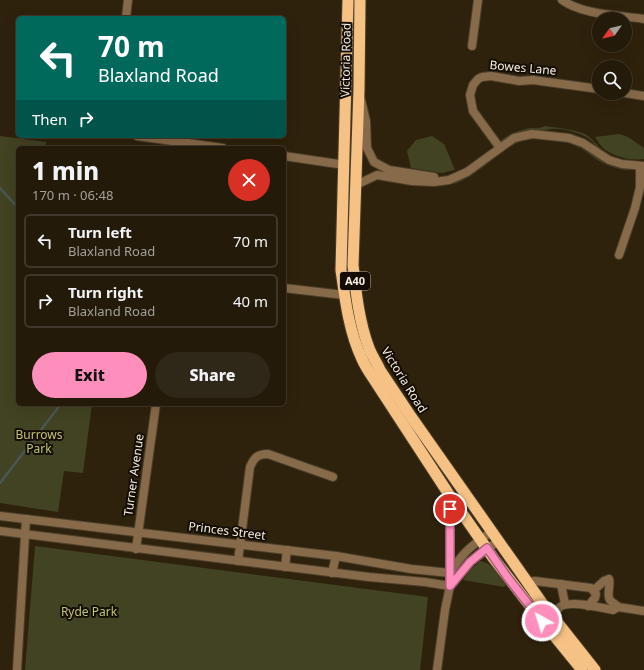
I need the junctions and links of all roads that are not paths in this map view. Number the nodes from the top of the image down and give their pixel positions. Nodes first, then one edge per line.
1 (128, 0) edge
2 (348, 0) edge
3 (360, 0) edge
4 (478, 0) edge
5 (562, 0) edge
6 (126, 16) edge
7 (644, 19) edge
8 (472, 46) dead end
9 (592, 88) edge
10 (359, 89) junction
11 (632, 94) edge
12 (644, 96) edge
13 (152, 138) edge
14 (210, 146) edge
15 (500, 148) junction
16 (286, 156) edge
17 (345, 165) junction
18 (642, 166) edge
19 (448, 180) junction
20 (356, 185) junction
21 (619, 256) dead end
22 (286, 288) edge
23 (344, 294) junction
24 (156, 406) edge
25 (333, 477) dead end
26 (450, 496) junction
27 (0, 516) edge
28 (26, 519) junction
29 (0, 531) edge
30 (138, 533) junction
31 (25, 535) junction
32 (494, 536) junction
33 (484, 544) junction
34 (240, 545) junction
35 (136, 549) junction
36 (287, 550) junction
37 (336, 556) junction
38 (238, 561) junction
39 (285, 567) junction
40 (332, 573) junction
41 (450, 573) junction
42 (527, 582) junction
43 (561, 584) junction
44 (450, 586) junction
45 (594, 590) junction
46 (608, 596) junction
47 (565, 604) junction
48 (588, 606) junction
49 (597, 607) junction
50 (618, 607) junction
51 (644, 611) edge
52 (556, 621) junction
53 (17, 670) edge
54 (437, 670) edge
55 (582, 670) edge
56 (595, 670) edge

1 - 6 street
2 - 17 highway, Victoria Road / A40
3 - 10 highway, Victoria Road / A40
4 - 8 street
5 - 7 street
9 - 15 street, Bowes Lane
10 - 19 street
10 - 20 highway, Victoria Road / A40
11 - 12 street
13 - 14 street
15 - 18 street
15 - 19 street
16 - 17 street
17 - 23 highway, Victoria Road / A40
18 - 21 street
19 - 20 street
20 - 32 highway, Victoria Road / A40
22 - 23 street
23 - 26 highway, Victoria Road / A40
24 - 30 street, Turner Avenue
25 - 34 street
26 - 33 highway, Victoria Road / A40
26 - 41 street
27 - 28 street, Princes Street
28 - 30 street, Princes Street
28 - 31 street
29 - 31 street
30 - 34 street, Princes Street
30 - 35 street, Turner Avenue
31 - 35 street
31 - 53 street
32 - 33 street
32 - 42 highway, Victoria Road / A40
33 - 41 street
33 - 44 street
33 - 55 highway, Victoria Road / A40
34 - 36 street, Princes Street
34 - 38 street
35 - 38 street
36 - 37 street, Princes Street
36 - 39 street
37 - 40 street
37 - 41 street, Princes Street
38 - 39 street
39 - 40 street
40 - 44 street
41 - 44 street
42 - 43 street
42 - 52 highway, Victoria Road / A40
43 - 45 street
43 - 47 street
44 - 54 street
45 - 46 street
45 - 48 street
46 - 49 street
46 - 50 street
47 - 48 street
47 - 52 street
48 - 49 street
49 - 50 street
50 - 51 street
52 - 56 highway, Victoria Road / A40

